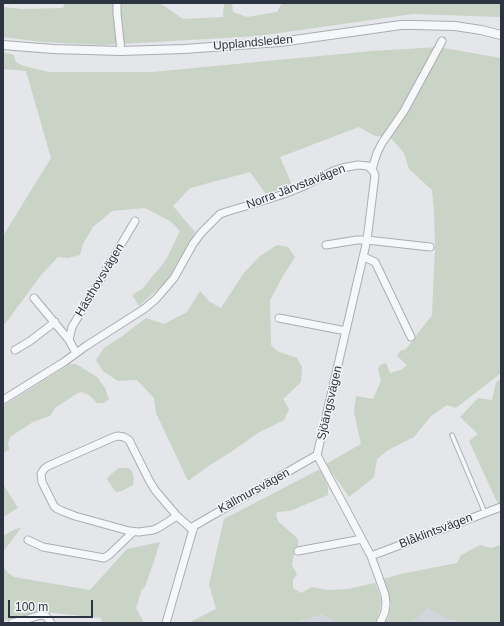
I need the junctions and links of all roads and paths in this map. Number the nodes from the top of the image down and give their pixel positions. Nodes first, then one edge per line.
1 (117, 3) edge
2 (501, 35) edge
3 (442, 41) dead end
4 (3, 45) edge
5 (121, 51) junction
6 (372, 170) junction
7 (135, 221) dead end
8 (367, 240) junction
9 (326, 246) dead end
10 (430, 246) dead end
11 (364, 257) junction
12 (34, 298) dead end
13 (279, 318) dead end
14 (54, 322) junction
15 (346, 331) junction
16 (411, 337) dead end
17 (69, 340) junction
18 (15, 350) dead end
19 (76, 353) junction
20 (3, 400) edge
21 (452, 435) dead end
22 (317, 455) junction
23 (501, 507) edge
24 (485, 513) junction
25 (177, 516) junction
26 (193, 530) junction
27 (132, 532) junction
28 (362, 539) junction
29 (28, 540) dead end
30 (298, 551) dead end
31 (371, 556) junction
32 (12, 623) edge
33 (52, 623) edge
34 (166, 623) edge
35 (380, 623) edge

1 - 5 street
2 - 5 street, Upplandsleden
3 - 6 street
4 - 5 street, Upplandsleden
6 - 8 street, Sjöängsvägen
6 - 19 street, Norra Järvstavägen
7 - 17 street, Hästhovsvägen
8 - 9 street
8 - 10 street
8 - 11 street, Sjöängsvägen
11 - 15 street, Sjöängsvägen
11 - 16 street
12 - 14 street
13 - 15 street
14 - 17 street
14 - 18 street
15 - 22 street, Sjöängsvägen
17 - 19 street
19 - 20 street, Norra Järvstavägen
21 - 24 lane
22 - 26 street, Källmursvägen
22 - 28 street, Sjöängsvägen
23 - 24 street, Blåklintsvägen
24 - 31 street, Blåklintsvägen
25 - 26 street
25 - 27 street
25 - 27 street
26 - 34 street
27 - 29 street
28 - 30 street
28 - 31 street, Sjöängsvägen
31 - 35 street, Sjöängsvägen
32 - 33 street

